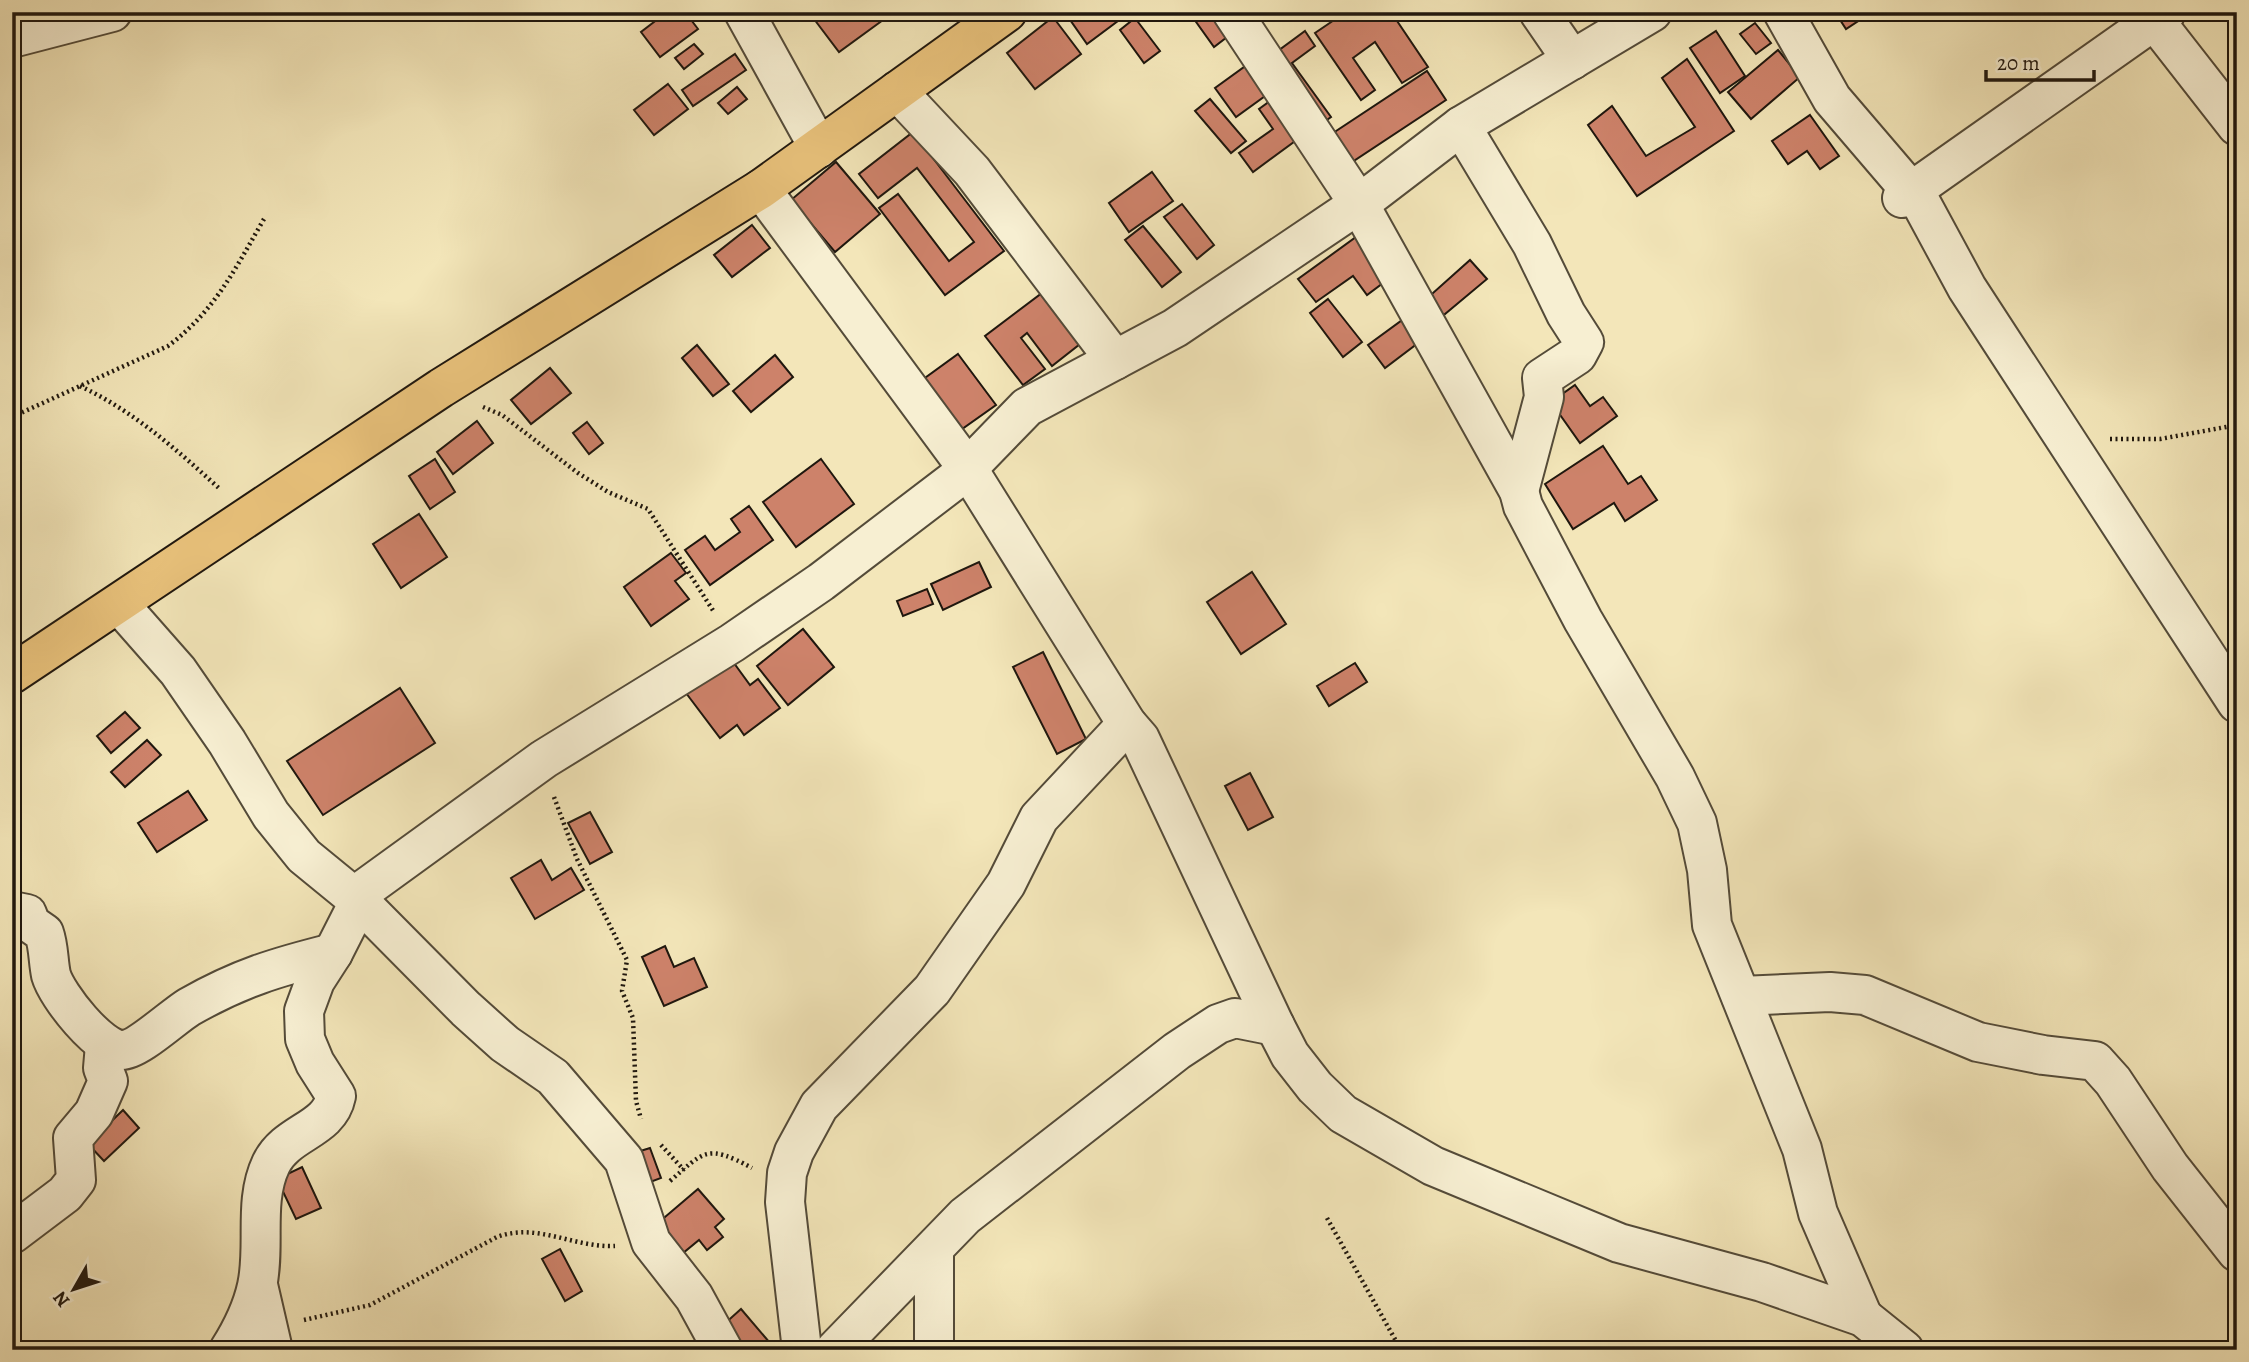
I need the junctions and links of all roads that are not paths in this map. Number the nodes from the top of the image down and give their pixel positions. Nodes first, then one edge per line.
1 (112, 12) edge
2 (744, 12) edge
3 (1007, 12) edge
4 (1232, 12) edge
5 (1539, 12) edge
6 (1652, 12) edge
7 (1783, 12) edge
8 (2156, 15) edge
9 (12, 38) edge
10 (1572, 60) junction
11 (897, 91) junction
12 (1461, 126) junction
13 (2237, 127) edge
14 (819, 148) junction
15 (761, 189) junction
16 (1906, 195) junction
17 (1359, 204) junction
18 (1115, 360) junction
19 (968, 469) junction
20 (1519, 491) junction
21 (119, 604) junction
22 (12, 674) edge
23 (2237, 703) edge
24 (1127, 724) junction
25 (359, 901) junction
26 (12, 911) edge
27 (333, 953) junction
28 (1741, 996) junction
29 (1275, 1026) junction
30 (104, 1045) junction
31 (12, 1234) edge
32 (934, 1248) junction
33 (2237, 1252) edge
34 (258, 1285) junction
35 (1863, 1317) junction
36 (271, 1339) edge
37 (229, 1350) edge
38 (723, 1350) edge
39 (802, 1350) edge
40 (835, 1350) edge
41 (934, 1350) edge
42 (1904, 1350) edge

1 - 9 street
2 - 14 street
3 - 11 main road
4 - 17 street
5 - 10 street
6 - 10 street
7 - 16 street
8 - 13 street
8 - 16 street
10 - 12 street
11 - 14 main road
11 - 18 street
12 - 17 street
12 - 20 street
14 - 15 main road
15 - 19 street
15 - 21 main road
16 - 23 street
17 - 18 street
17 - 20 street
18 - 19 street
19 - 24 street
19 - 25 street
20 - 28 street
21 - 22 main road
21 - 25 street
24 - 29 street
24 - 39 street
25 - 27 street
25 - 38 street
26 - 30 street
27 - 30 street
27 - 34 street
28 - 33 street
28 - 35 street
29 - 32 street
29 - 35 street
30 - 31 street
32 - 40 street
32 - 41 street
34 - 36 street
34 - 37 street
35 - 42 street

